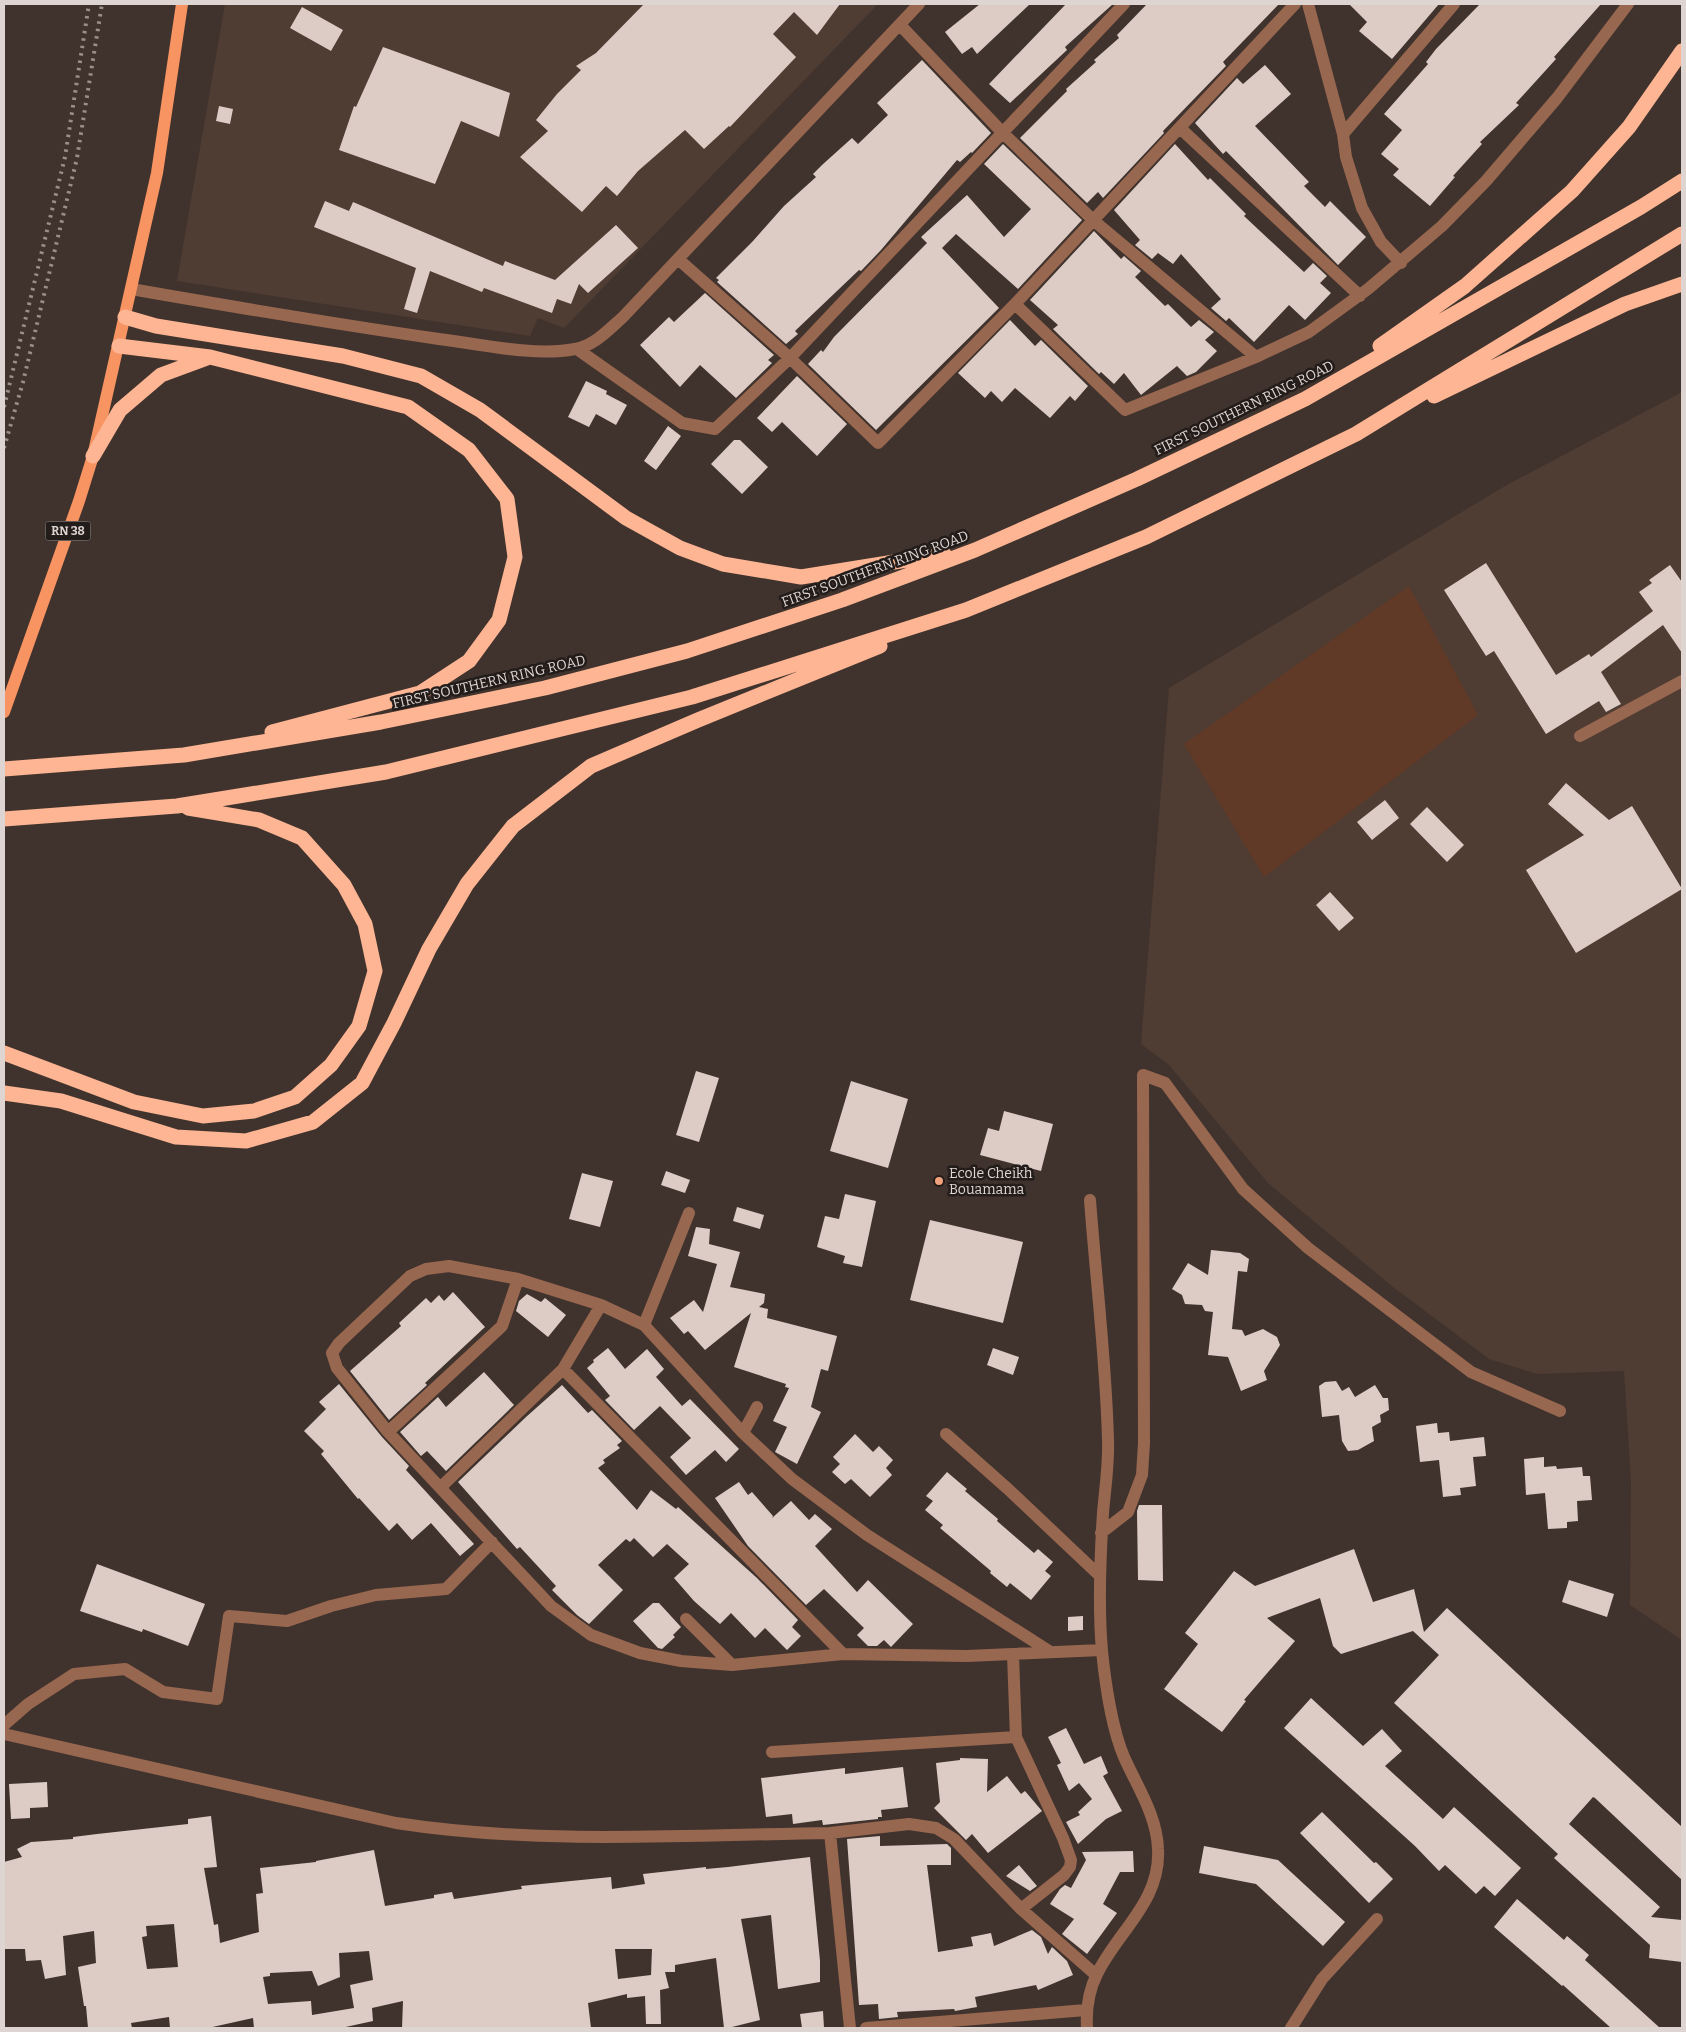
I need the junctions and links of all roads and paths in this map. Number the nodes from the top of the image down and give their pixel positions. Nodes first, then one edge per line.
1 (182, 4) edge
2 (919, 4) edge
3 (1124, 4) edge
4 (1295, 4) edge
5 (1308, 4) edge
6 (1454, 4) edge
7 (1628, 4) edge
8 (900, 25) junction
9 (1682, 51) edge
10 (1180, 128) junction
11 (1002, 132) junction
12 (1343, 134) junction
13 (1682, 181) edge
14 (1093, 220) junction
15 (1682, 234) edge
16 (678, 259) junction
17 (1401, 262) junction
18 (1682, 284) edge
19 (131, 289) junction
20 (1360, 296) junction
21 (1015, 304) junction
22 (125, 317) junction
23 (119, 346) junction
24 (576, 349) junction
25 (210, 357) junction
26 (1256, 357) junction
27 (790, 358) junction
28 (1305, 399) junction
29 (1356, 434) junction
30 (93, 456) junction
31 (975, 550) junction
32 (966, 610) junction
33 (1682, 681) edge
34 (4, 712) edge
35 (1580, 736) dead end
36 (184, 755) junction
37 (4, 768) edge
38 (177, 806) junction
39 (4, 819) edge
40 (4, 1053) edge
41 (4, 1083) edge
42 (4, 1093) edge
43 (61, 1101) junction
44 (1090, 1200) dead end
45 (689, 1213) dead end
46 (518, 1280) junction
47 (601, 1305) junction
48 (644, 1325) junction
49 (563, 1369) junction
50 (757, 1407) dead end
51 (1560, 1411) dead end
52 (388, 1432) junction
53 (743, 1433) junction
54 (946, 1434) dead end
55 (441, 1487) junction
56 (1102, 1533) junction
57 (492, 1542) junction
58 (1100, 1576) junction
59 (686, 1620) dead end
60 (1102, 1650) junction
61 (1049, 1651) junction
62 (843, 1654) junction
63 (1013, 1655) junction
64 (732, 1665) junction
65 (4, 1725) edge
66 (4, 1734) edge
67 (1016, 1737) junction
68 (772, 1752) dead end
69 (830, 1833) junction
70 (1021, 1908) junction
71 (1377, 1919) dead end
72 (1096, 1975) junction
73 (1086, 2010) junction
74 (850, 2028) edge
75 (866, 2028) edge
76 (1087, 2028) edge
77 (1291, 2028) edge

1 - 19 main road, RN 38
2 - 8 street
3 - 11 street
4 - 10 street
5 - 12 street
6 - 12 street
7 - 17 street
8 - 11 street
8 - 16 street
9 - 28 highway
10 - 14 street
10 - 20 street
11 - 14 street
11 - 27 street
12 - 17 street
13 - 28 highway, FIRST SOUTHERN RING ROAD
14 - 21 street
14 - 26 street
15 - 29 highway
16 - 24 street
16 - 27 street
17 - 20 street
18 - 29 highway
19 - 22 main road, RN 38
19 - 24 street
20 - 26 street
21 - 26 street
21 - 27 street
22 - 23 main road, RN 38
22 - 31 highway
23 - 25 highway
23 - 30 main road, RN 38
24 - 27 street
25 - 30 highway
25 - 36 highway
28 - 31 highway, FIRST SOUTHERN RING ROAD
29 - 32 highway
30 - 34 main road, RN 38
31 - 36 highway, FIRST SOUTHERN RING ROAD
32 - 38 highway
32 - 43 highway
33 - 35 street
36 - 37 highway, FIRST SOUTHERN RING ROAD
38 - 39 highway
38 - 40 highway
41 - 43 highway
42 - 43 highway
44 - 56 street
45 - 48 street
46 - 47 street
46 - 52 street
46 - 52 street
47 - 48 street
47 - 49 street
48 - 53 street
49 - 55 street
49 - 62 street
50 - 53 street
51 - 56 street
52 - 55 street
53 - 61 street
54 - 58 street
55 - 57 street
56 - 58 street
57 - 64 street
57 - 65 street
58 - 60 street
59 - 64 street
60 - 61 street
60 - 72 street
61 - 63 street
62 - 63 street
62 - 64 street
63 - 67 street
66 - 69 street
67 - 68 street
67 - 70 street
69 - 70 street
69 - 74 street
70 - 72 street
71 - 77 street
72 - 73 street
73 - 75 street
73 - 76 street

